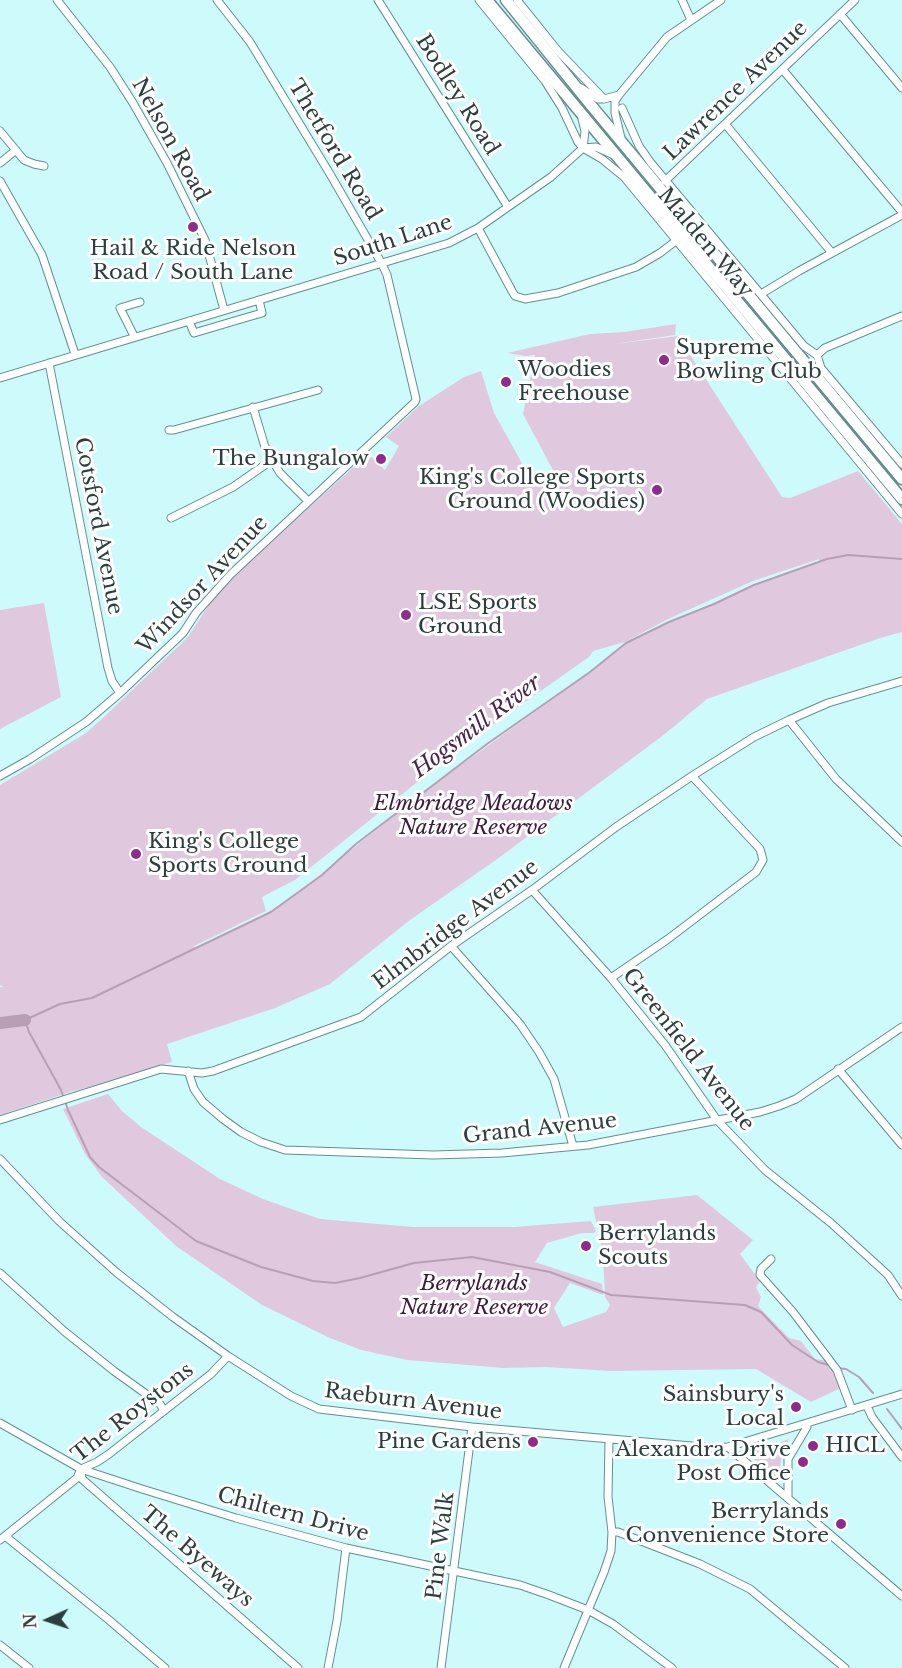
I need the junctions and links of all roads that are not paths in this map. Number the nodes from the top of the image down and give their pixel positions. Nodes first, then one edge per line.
1 (57, 0) edge
2 (217, 0) edge
3 (378, 0) edge
4 (479, 0) edge
5 (487, 0) edge
6 (506, 0) edge
7 (517, 0) edge
8 (682, 0) edge
9 (721, 0) edge
10 (855, 0) edge
11 (840, 14) junction
12 (691, 20) junction
13 (783, 70) junction
14 (578, 80) junction
15 (902, 88) edge
16 (619, 95) junction
17 (622, 108) dead end
18 (581, 113) junction
19 (726, 125) junction
20 (0, 130) edge
21 (623, 143) junction
22 (583, 148) junction
23 (16, 150) junction
24 (617, 156) junction
25 (0, 163) edge
26 (44, 166) dead end
27 (0, 181) edge
28 (665, 181) junction
29 (508, 207) junction
30 (902, 213) edge
31 (478, 228) junction
32 (677, 240) junction
33 (832, 253) junction
34 (382, 264) junction
35 (761, 294) junction
36 (259, 300) junction
37 (140, 302) dead end
38 (224, 310) junction
39 (902, 316) edge
40 (189, 321) junction
41 (134, 336) junction
42 (75, 354) junction
43 (817, 355) junction
44 (49, 363) junction
45 (0, 378) edge
46 (318, 390) dead end
47 (416, 399) joint
48 (253, 407) junction
49 (169, 430) dead end
50 (272, 460) junction
51 (902, 464) edge
52 (902, 479) edge
53 (902, 499) edge
54 (308, 501) junction
55 (902, 514) edge
56 (171, 518) dead end
57 (902, 681) edge
58 (120, 693) junction
59 (789, 720) junction
60 (0, 776) edge
61 (692, 776) junction
62 (902, 842) edge
63 (532, 890) junction
64 (451, 946) junction
65 (611, 978) junction
66 (902, 1027) edge
67 (838, 1069) junction
68 (188, 1071) junction
69 (0, 1120) edge
70 (717, 1120) junction
71 (902, 1145) edge
72 (573, 1146) junction
73 (0, 1159) edge
74 (771, 1259) dead end
75 (0, 1273) edge
76 (902, 1296) edge
77 (228, 1356) junction
78 (902, 1394) edge
79 (867, 1406) junction
80 (852, 1410) junction
81 (164, 1411) junction
82 (0, 1423) edge
83 (805, 1424) junction
84 (472, 1427) junction
85 (609, 1439) junction
86 (728, 1447) junction
87 (902, 1457) edge
88 (81, 1469) junction
89 (788, 1497) junction
90 (612, 1532) junction
91 (3, 1538) edge
92 (346, 1548) junction
93 (454, 1571) junction
94 (902, 1596) edge
95 (588, 1610) junction
96 (0, 1645) edge
97 (29, 1668) edge
98 (165, 1668) edge
99 (298, 1668) edge
100 (328, 1668) edge
101 (441, 1668) edge
102 (564, 1668) edge
103 (672, 1668) edge
104 (845, 1668) edge

1 - 38 street, Nelson Road
2 - 34 street, Thetford Road
3 - 29 street, Bodley Road
4 - 22 street, Malden Way
5 - 18 highway, Malden Way
6 - 14 highway, Malden Way
7 - 14 street, Malden Way
8 - 12 street
9 - 12 street
10 - 11 street, Lawrence Avenue
11 - 13 street, Lawrence Avenue
11 - 15 street
12 - 16 street
13 - 19 street, Lawrence Avenue
13 - 30 street
14 - 16 street
14 - 21 highway, Malden Way
16 - 21 street
17 - 28 street, Malden Way
18 - 22 street
18 - 24 highway, Malden Way
19 - 28 street, Lawrence Avenue
19 - 33 street
20 - 23 street
21 - 52 highway, Malden Way
22 - 24 street
22 - 29 street, South Lane
22 - 32 street, Malden Way
23 - 25 street
23 - 26 street
24 - 53 highway, Malden Way
27 - 42 street
28 - 35 street, Malden Way
29 - 31 street, South Lane
30 - 33 street
31 - 32 street
31 - 34 street, South Lane
32 - 55 street, Malden Way
33 - 35 street
34 - 36 street, South Lane
34 - 47 street, Thetford Road
35 - 43 street, Malden Way
36 - 38 street, South Lane
36 - 40 street
37 - 41 street
38 - 40 street, South Lane
39 - 43 street
40 - 41 street, South Lane
41 - 42 street, South Lane
42 - 44 street, South Lane
43 - 51 street, Malden Way
44 - 45 street, South Lane
44 - 58 street, Cotsford Avenue
46 - 48 street
47 - 54 street, Windsor Avenue
48 - 49 street
48 - 50 street
50 - 54 street
50 - 56 street
54 - 58 street, Windsor Avenue
57 - 59 street, Elmbridge Avenue
58 - 60 street, Windsor Avenue
59 - 61 street, Elmbridge Avenue
59 - 62 street
61 - 63 street, Elmbridge Avenue
61 - 65 street
63 - 64 street, Elmbridge Avenue
63 - 65 street, Greenfield Avenue
64 - 68 street, Elmbridge Avenue
64 - 72 street
65 - 70 street, Greenfield Avenue
66 - 67 street, Grand Avenue
67 - 70 street, Grand Avenue
67 - 71 street
68 - 69 street, Elmbridge Avenue
68 - 72 street, Grand Avenue
70 - 72 street, Grand Avenue
70 - 76 street, Greenfield Avenue
73 - 77 street, Raeburn Avenue
74 - 80 street
75 - 81 street
77 - 81 street, The Roystons
77 - 84 street, Raeburn Avenue
78 - 79 street, Raeburn Avenue
79 - 80 street, Raeburn Avenue
79 - 87 street
80 - 83 street, Raeburn Avenue
81 - 88 street, The Roystons
82 - 88 street, Chiltern Drive
83 - 86 street, Raeburn Avenue
83 - 89 street
84 - 85 street, Raeburn Avenue
84 - 93 street, Pine Walk
85 - 86 street, Raeburn Avenue
85 - 90 street
86 - 89 street
88 - 91 street, The Roystons
88 - 92 street, Chiltern Drive
88 - 99 street, The Byeways
89 - 94 street
90 - 95 street
90 - 104 street
91 - 98 street
92 - 93 street, Chiltern Drive
92 - 100 street
93 - 95 street, Chiltern Drive
93 - 101 street, Pine Walk
95 - 102 street
95 - 103 street, Chiltern Drive
96 - 97 street

